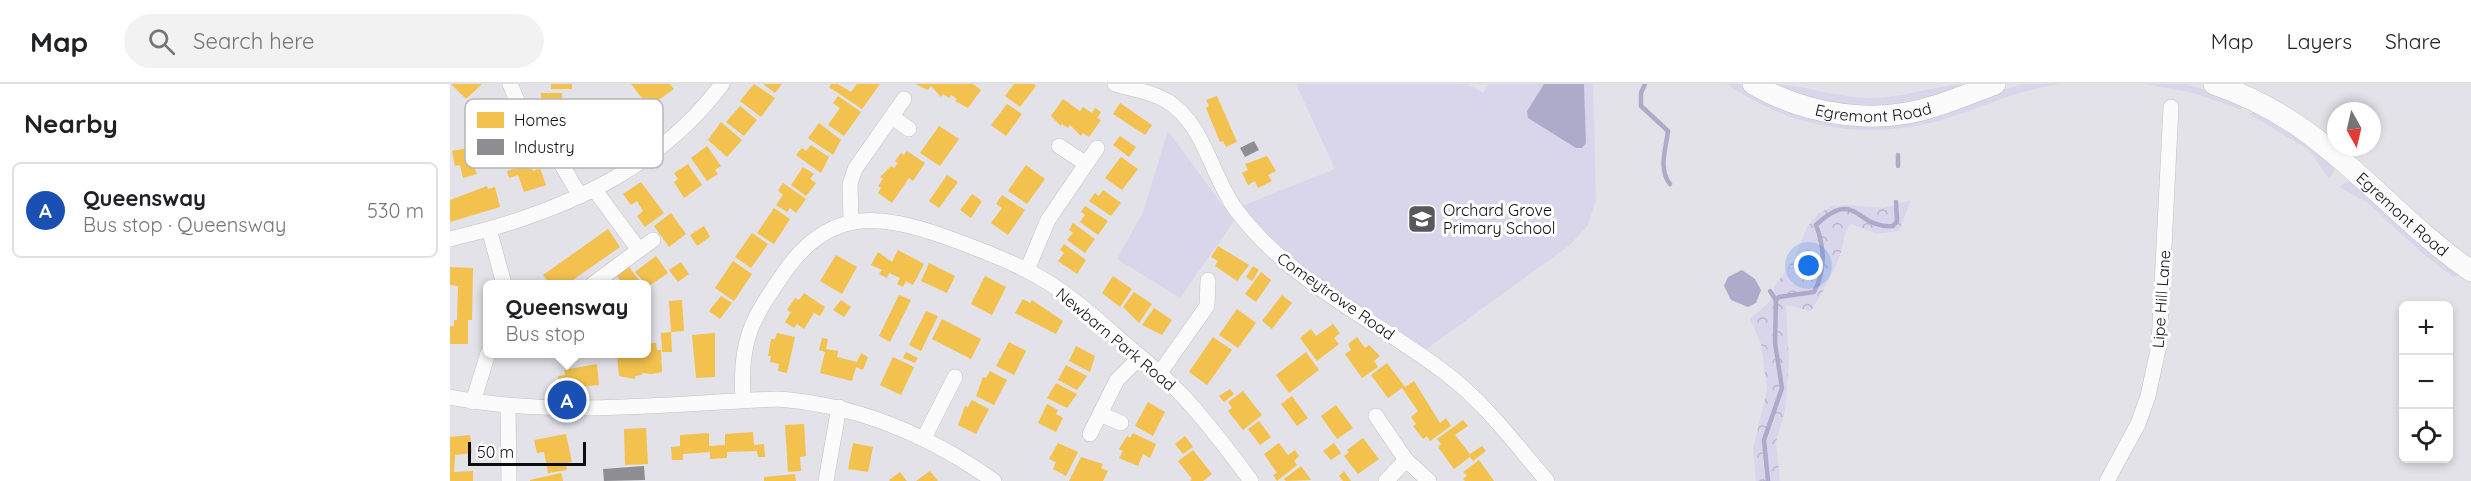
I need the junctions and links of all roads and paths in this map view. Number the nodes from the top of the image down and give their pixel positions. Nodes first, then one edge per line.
1 (510, 84) edge
2 (722, 84) edge
3 (1115, 84) edge
4 (1754, 84) edge
5 (1995, 84) edge
6 (2214, 84) edge
7 (516, 99) edge
8 (904, 99) dead end
9 (2171, 107) dead end
10 (892, 117) junction
11 (909, 129) dead end
12 (663, 146) edge
13 (1059, 146) dead end
14 (1097, 148) dead end
15 (1085, 163) junction
16 (569, 168) edge
17 (630, 168) edge
18 (587, 192) junction
19 (852, 221) junction
20 (489, 229) junction
21 (450, 239) edge
22 (653, 240) dead end
23 (639, 250) junction
24 (1027, 270) junction
25 (2471, 271) edge
26 (503, 280) edge
27 (599, 280) edge
28 (1208, 280) dead end
29 (1140, 357) junction
30 (486, 358) edge
31 (1160, 374) junction
32 (955, 377) dead end
33 (450, 397) edge
34 (744, 400) junction
35 (473, 402) junction
36 (508, 407) junction
37 (839, 407) junction
38 (1100, 414) junction
39 (1376, 417) dead end
40 (1121, 423) dead end
41 (1090, 434) dead end
42 (924, 438) junction
43 (1406, 460) junction
44 (509, 481) edge
45 (826, 481) edge
46 (994, 481) edge
47 (1251, 481) edge
48 (1386, 481) edge
49 (1428, 481) edge
50 (1548, 481) edge
51 (2107, 481) edge

1 - 7 street
2 - 12 street
3 - 50 street, Comeytrowe Road
4 - 5 street, Egremont Road
6 - 25 street, Egremont Road
8 - 10 street
9 - 51 street, Lipe Hill Lane
10 - 11 street
10 - 19 street
13 - 15 street
14 - 15 street
15 - 24 street
16 - 18 street
17 - 18 street
18 - 20 street
18 - 23 street
19 - 24 street, Newbarn Park Road
19 - 34 street, Newbarn Park Road
20 - 21 street
20 - 26 street
22 - 23 street
23 - 27 street
24 - 29 street, Newbarn Park Road
28 - 31 street
29 - 31 street, Newbarn Park Road
29 - 38 street
30 - 35 street
31 - 47 street, Newbarn Park Road
32 - 42 street
33 - 35 street
34 - 36 street
34 - 37 street
35 - 36 street
36 - 44 street
37 - 42 street
37 - 45 street
38 - 40 street
38 - 41 street
39 - 43 street
42 - 46 street
43 - 48 street
43 - 49 street

